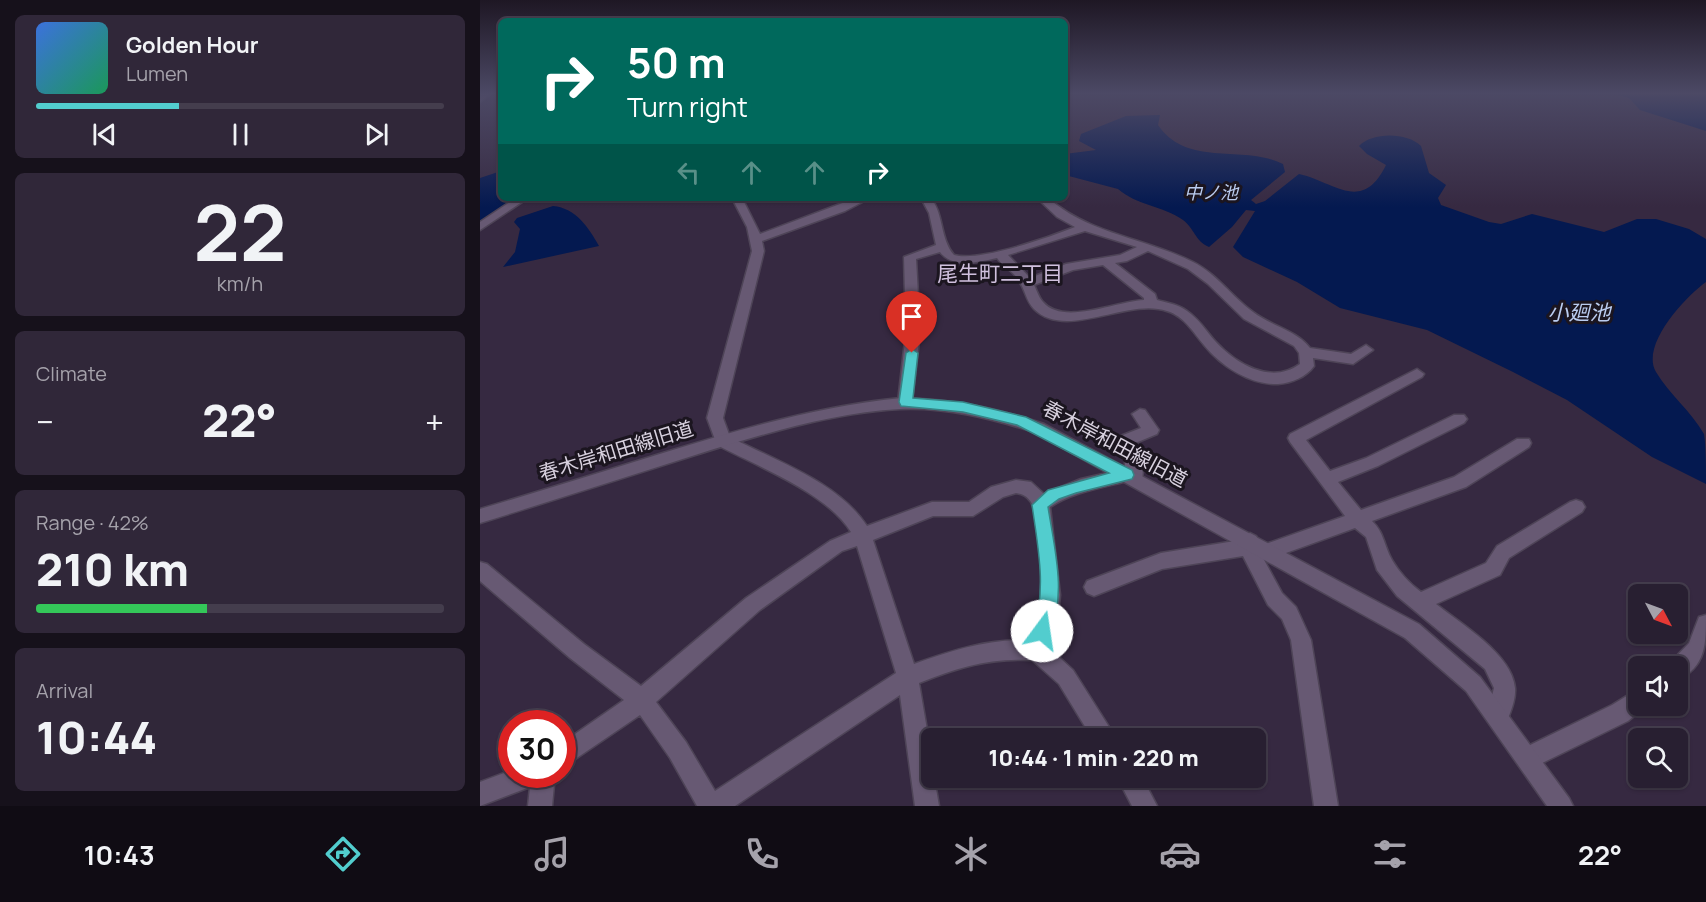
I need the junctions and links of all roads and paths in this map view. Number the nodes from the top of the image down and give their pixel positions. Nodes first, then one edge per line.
1 (519, 201) edge
2 (738, 201) edge
3 (858, 201) edge
4 (928, 201) edge
5 (1046, 201) edge
6 (480, 227) edge
7 (1083, 227) junction
8 (756, 239) junction
9 (943, 247) junction
10 (1146, 247) junction
11 (1002, 255) junction
12 (1107, 262) junction
13 (1026, 284) junction
14 (1150, 302) junction
15 (1366, 350) dead end
16 (1306, 352) junction
17 (1417, 374) dead end
18 (905, 402) junction
19 (1140, 414) dead end
20 (1459, 419) dead end
21 (723, 441) junction
22 (1523, 443) dead end
23 (1130, 477) junction
24 (1327, 479) junction
25 (1040, 505) junction
26 (1576, 507) dead end
27 (480, 516) edge
28 (1358, 520) junction
29 (862, 534) junction
30 (1249, 544) junction
31 (1269, 551) junction
32 (480, 570) edge
33 (1094, 587) dead end
34 (1418, 603) junction
35 (1706, 624) edge
36 (1036, 650) junction
37 (1688, 662) edge
38 (908, 677) junction
39 (642, 700) junction
40 (1628, 707) edge
41 (1498, 716) junction
42 (1099, 728) edge
43 (576, 747) edge
44 (1528, 758) junction
45 (498, 787) edge
46 (542, 788) edge
47 (1135, 788) edge
48 (480, 794) edge
49 (540, 806) edge
50 (712, 806) edge
51 (927, 806) edge
52 (1145, 806) edge
53 (1326, 806) edge
54 (1561, 806) edge

1 - 6 street
2 - 8 street
3 - 8 street
4 - 9 street
5 - 7 street
7 - 10 street
7 - 11 street
8 - 21 street
9 - 11 street
9 - 18 street
10 - 12 street
10 - 16 street
11 - 13 street
12 - 13 street
12 - 14 street
13 - 14 street
14 - 16 street
15 - 16 street
17 - 24 street
18 - 21 street, 春木岸和田線旧道
18 - 23 street, 春木岸和田線旧道
19 - 23 street
20 - 24 street
21 - 27 street, 春木岸和田線旧道
21 - 29 street
22 - 28 street
23 - 25 street
23 - 30 street, 春木岸和田線旧道
24 - 28 street
25 - 29 street
25 - 36 street
26 - 34 street
28 - 31 street
28 - 34 street
29 - 38 street
29 - 39 street
30 - 31 street, 春木岸和田線旧道
30 - 33 street
30 - 53 street
31 - 41 street, 春木岸和田線旧道
32 - 39 street
34 - 41 street
35 - 37 street
36 - 38 street
36 - 42 street
38 - 50 street
38 - 51 street
39 - 43 street
39 - 50 street
40 - 44 street
41 - 44 street, 春木岸和田線旧道
44 - 54 street, 春木岸和田線旧道
45 - 48 street
46 - 49 street
47 - 52 street

